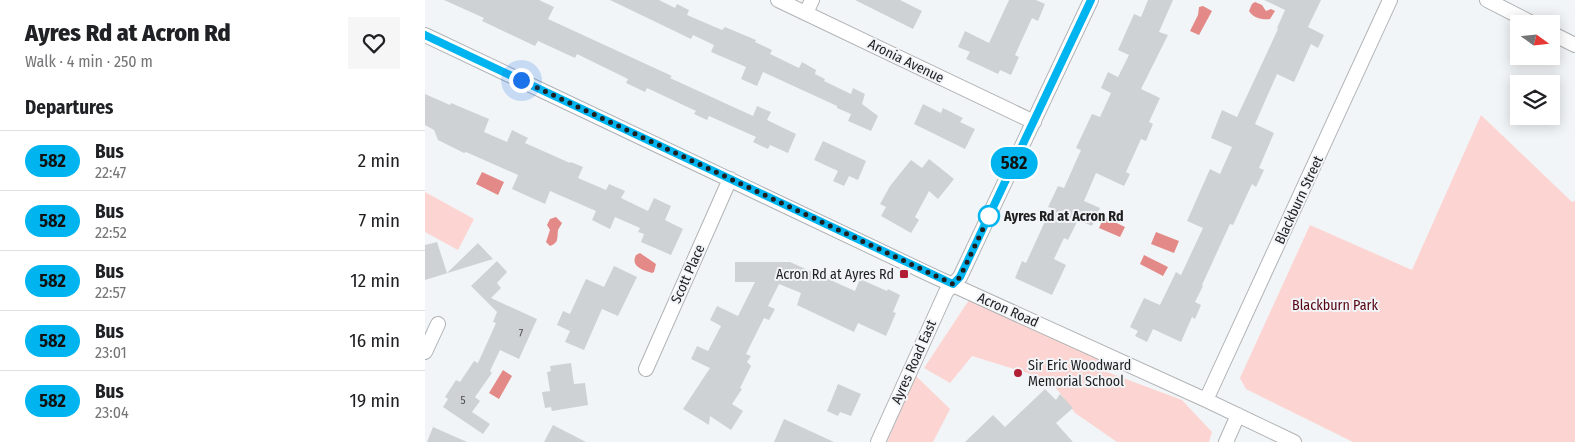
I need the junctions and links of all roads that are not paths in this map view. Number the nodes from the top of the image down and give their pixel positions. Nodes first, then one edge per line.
1 (778, 0) edge
2 (812, 0) edge
3 (1091, 0) edge
4 (1391, 0) edge
5 (1487, 0) edge
6 (806, 13) junction
7 (1516, 15) edge
8 (425, 36) edge
9 (1560, 38) edge
10 (1575, 45) edge
11 (1034, 122) junction
12 (730, 179) junction
13 (953, 284) junction
14 (438, 324) dead end
15 (425, 352) edge
16 (646, 369) dead end
17 (1206, 400) junction
18 (1238, 415) junction
19 (878, 442) edge
20 (1226, 442) edge
21 (1294, 442) edge

1 - 6 street, Aronia Avenue
2 - 6 street
3 - 11 street, Ayres Road East
4 - 17 street, Blackburn Street
5 - 7 street
6 - 11 street, Aronia Avenue
8 - 12 street, Acron Road
9 - 10 street
11 - 13 street, Ayres Road East
12 - 13 street, Acron Road
12 - 16 street, Scott Place
13 - 17 street, Acron Road
13 - 19 street, Ayres Road East
14 - 15 street
17 - 18 street, Acron Road
18 - 20 street
18 - 21 street, Acron Road

